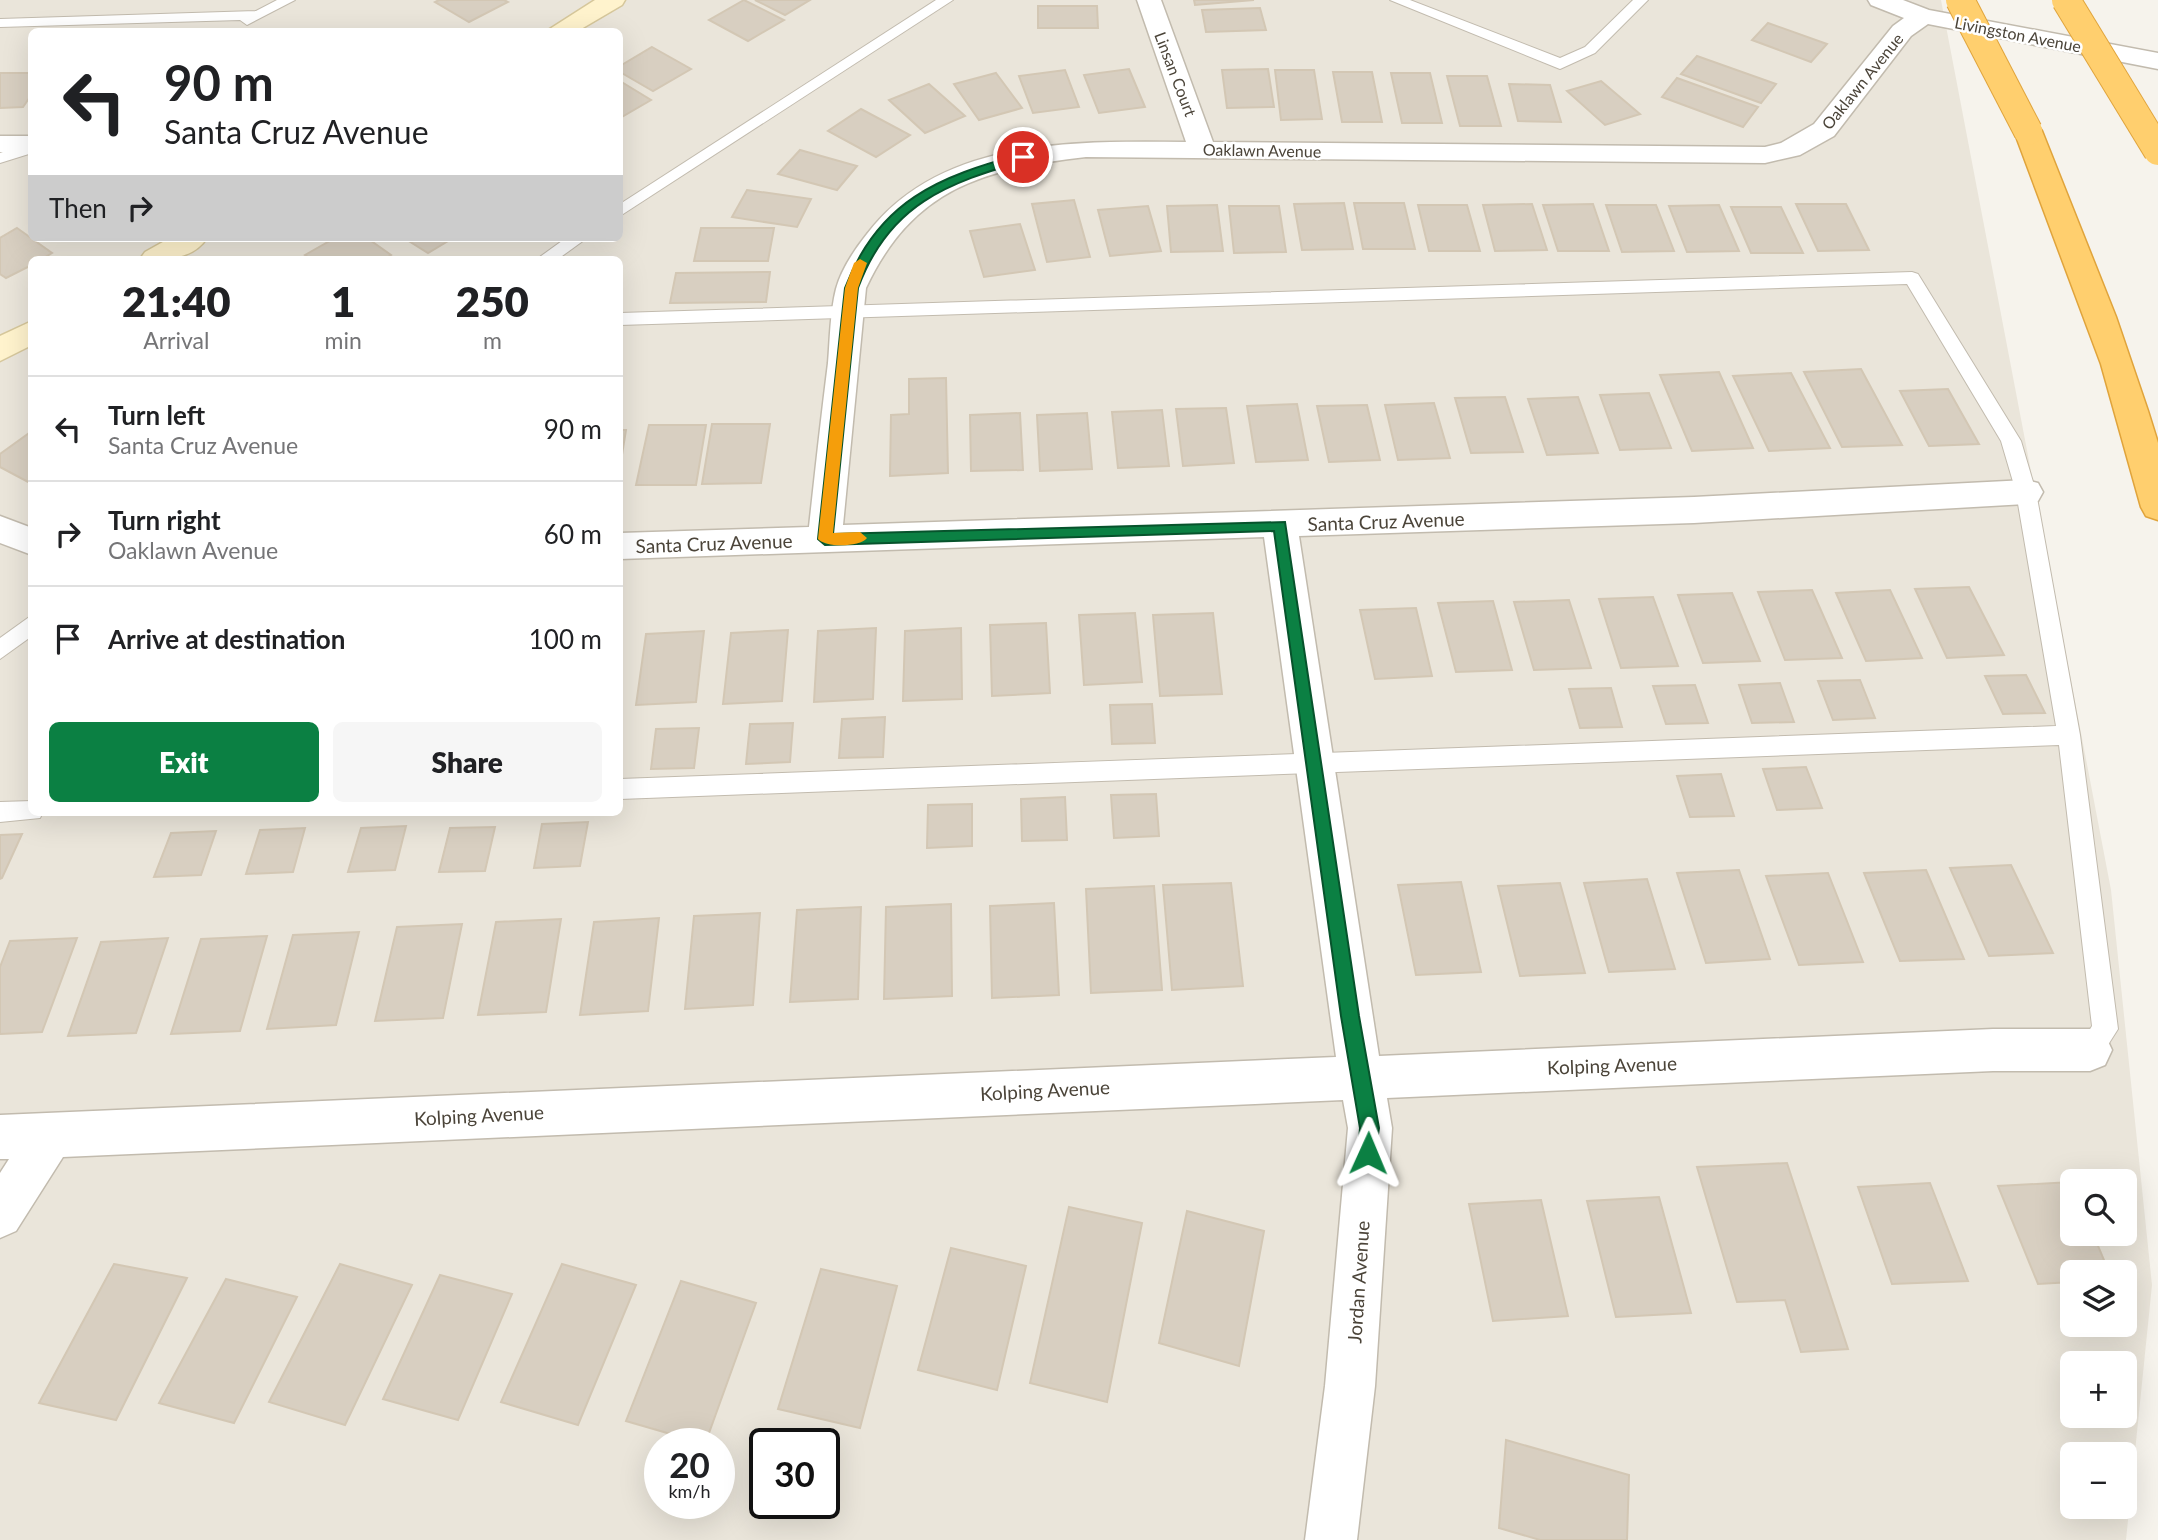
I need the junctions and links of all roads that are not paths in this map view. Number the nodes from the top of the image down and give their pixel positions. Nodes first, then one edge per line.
1 (288, 0) edge
2 (612, 0) edge
3 (946, 0) edge
4 (1149, 0) edge
5 (1396, 0) edge
6 (1641, 0) edge
7 (1880, 0) edge
8 (1960, 0) edge
9 (2066, 0) edge
10 (259, 15) junction
11 (1923, 16) junction
12 (0, 23) edge
13 (233, 28) edge
14 (563, 28) edge
15 (2158, 61) edge
16 (0, 144) edge
17 (28, 145) edge
18 (28, 147) edge
19 (1202, 149) junction
20 (2158, 150) edge
21 (0, 158) edge
22 (623, 209) edge
23 (185, 242) edge
24 (572, 242) edge
25 (160, 256) edge
26 (551, 256) edge
27 (849, 311) junction
28 (623, 319) edge
29 (28, 333) edge
30 (0, 350) edge
31 (2026, 492) junction
32 (2158, 507) edge
33 (1280, 526) junction
34 (0, 529) edge
35 (825, 539) junction
36 (28, 540) edge
37 (623, 546) edge
38 (28, 626) edge
39 (0, 650) edge
40 (2069, 735) junction
41 (1315, 764) junction
42 (623, 789) edge
43 (28, 811) edge
44 (0, 812) edge
45 (2090, 1050) joint
46 (1361, 1075) junction
47 (51, 1135) junction
48 (0, 1137) edge
49 (0, 1215) edge
50 (1331, 1540) edge

1 - 10 lane
2 - 14 main road
3 - 22 lane
4 - 19 street, Linsan Court
5 - 6 lane
7 - 11 street, Livingston Avenue
8 - 32 highway, bridge
9 - 20 highway, bridge
10 - 12 lane
10 - 13 lane
11 - 15 street, Livingston Avenue
11 - 19 street, Oaklawn Avenue
16 - 17 street
18 - 21 lane
19 - 27 street, Oaklawn Avenue
23 - 25 main road
24 - 26 lane
27 - 28 lane
27 - 31 lane
27 - 35 street, Oaklawn Avenue
29 - 30 main road
31 - 33 street, Santa Cruz Avenue
31 - 40 lane
33 - 35 street, Santa Cruz Avenue
33 - 41 street, Jordan Avenue
34 - 36 street
35 - 37 street, Santa Cruz Avenue
38 - 39 lane
40 - 41 lane
40 - 45 lane
41 - 42 lane
41 - 46 street, Jordan Avenue
43 - 44 lane
45 - 46 street, Kolping Avenue
46 - 47 street, Kolping Avenue
46 - 50 street, Jordan Avenue
47 - 48 street, Kolping Avenue
47 - 49 street

